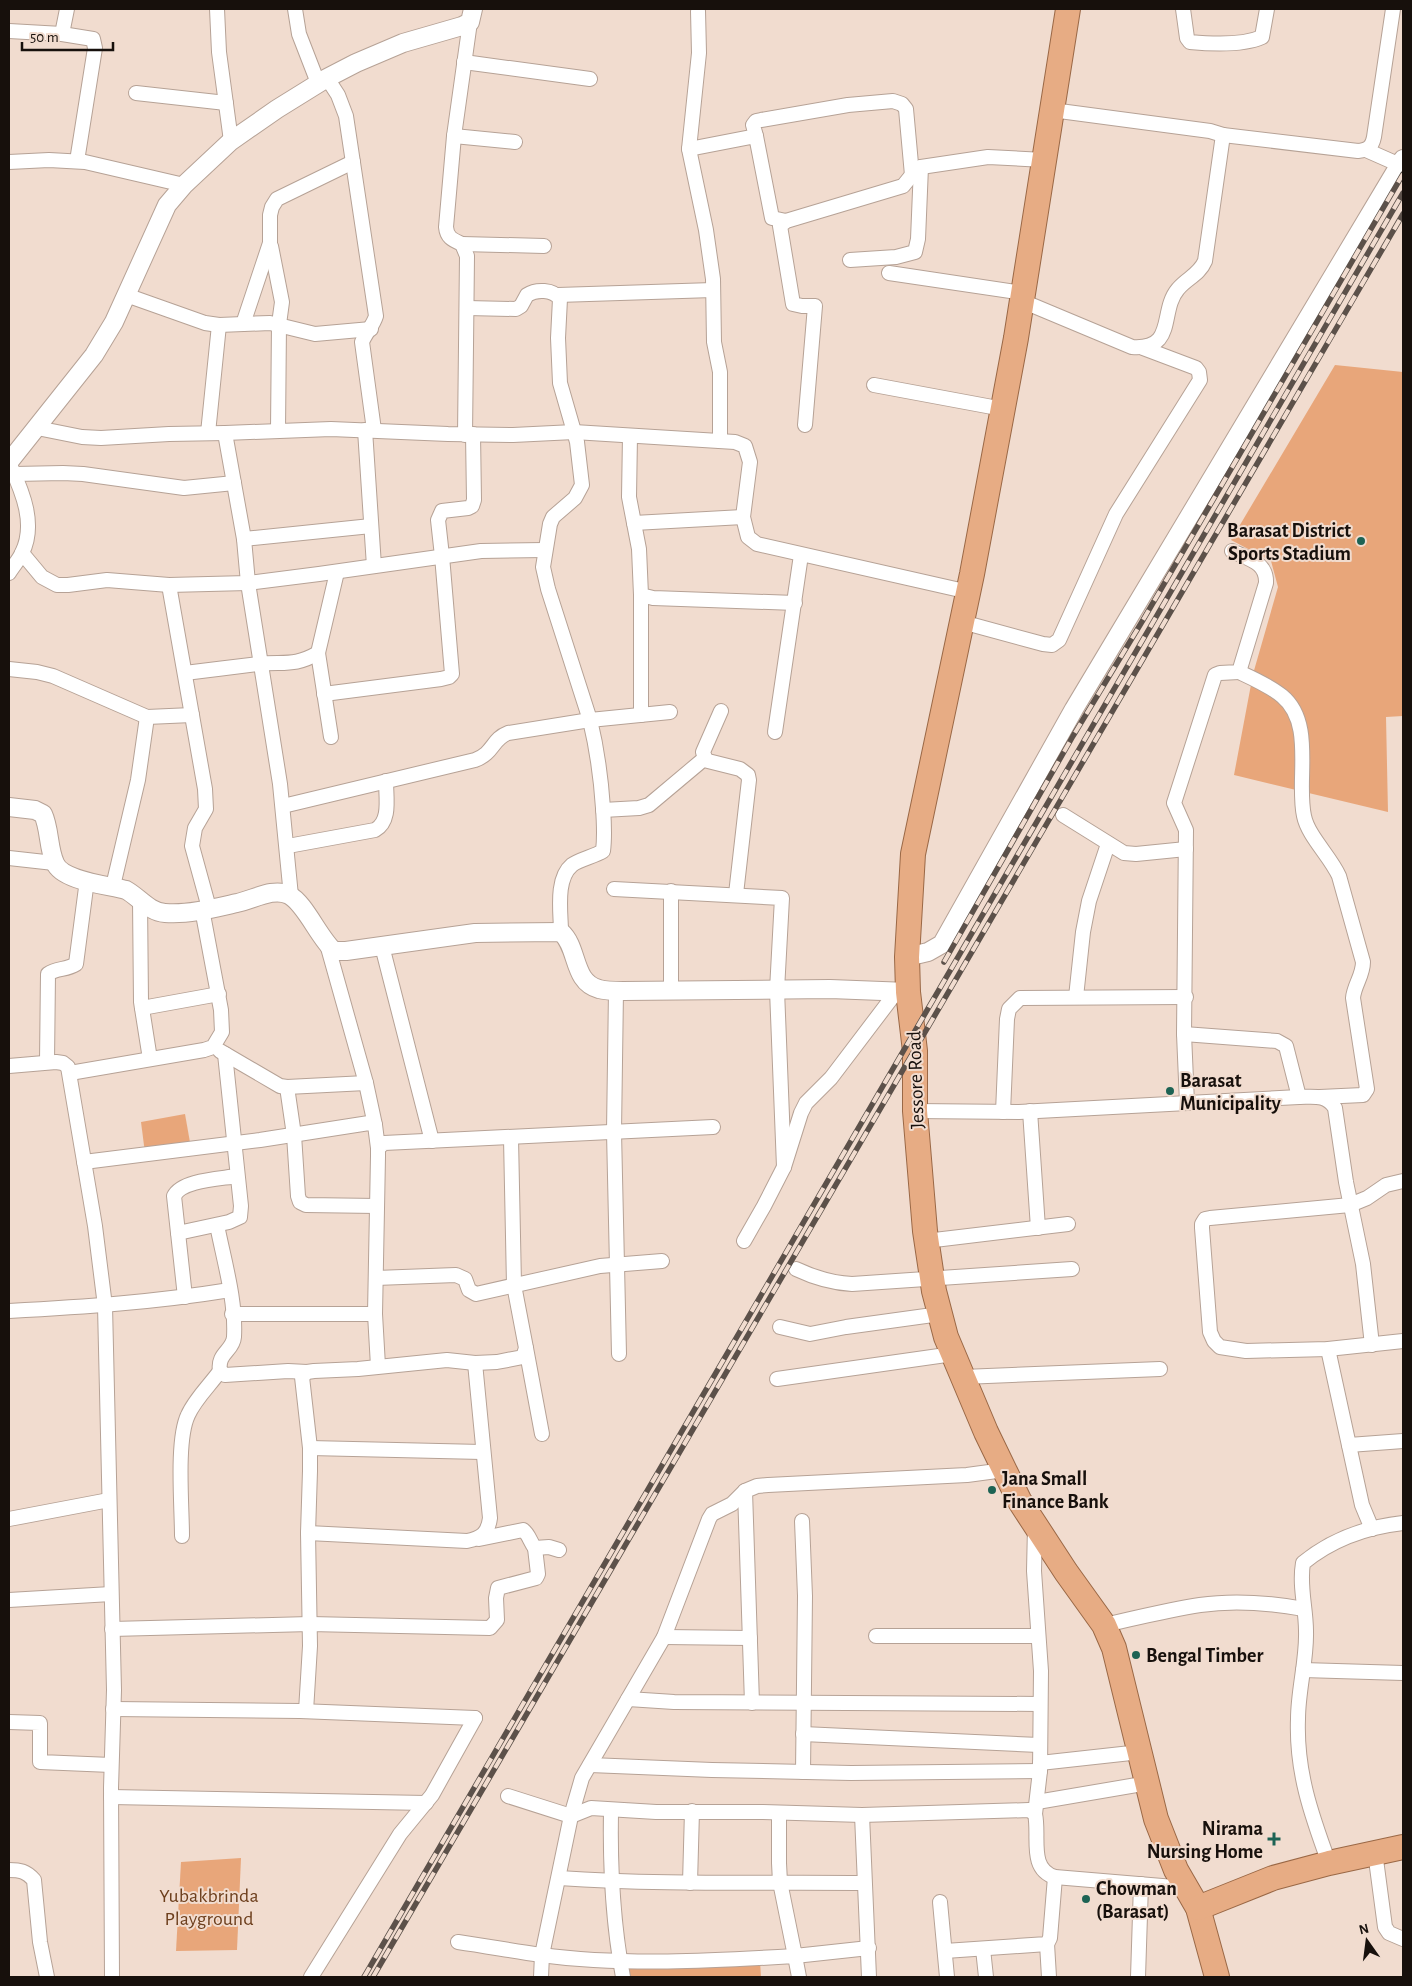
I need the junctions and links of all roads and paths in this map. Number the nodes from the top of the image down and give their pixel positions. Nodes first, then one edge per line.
1 (67, 9) edge
2 (217, 9) edge
3 (295, 9) edge
4 (1068, 9) edge
5 (1183, 9) edge
6 (1268, 9) edge
7 (1393, 9) edge
8 (698, 11) dead end
9 (471, 15) edge
10 (9, 31) edge
11 (62, 34) junction
12 (464, 62) junction
13 (590, 79) dead end
14 (323, 81) junction
15 (136, 93) dead end
16 (226, 103) junction
17 (1052, 110) junction
18 (1223, 134) junction
19 (454, 136) junction
20 (756, 136) junction
21 (231, 141) junction
22 (515, 142) dead end
23 (689, 149) junction
24 (1366, 150) junction
25 (1044, 160) junction
26 (77, 161) junction
27 (9, 162) edge
28 (353, 162) junction
29 (1401, 162) edge
30 (917, 171) junction
31 (184, 185) junction
32 (786, 221) junction
33 (270, 243) junction
34 (462, 244) junction
35 (544, 246) dead end
36 (850, 260) dead end
37 (888, 273) dead end
38 (713, 290) junction
39 (126, 295) junction
40 (558, 295) junction
41 (1022, 297) junction
42 (467, 308) junction
43 (243, 324) junction
44 (279, 324) junction
45 (219, 325) junction
46 (371, 329) junction
47 (1143, 348) junction
48 (874, 385) dead end
49 (1003, 409) junction
50 (805, 426) dead end
51 (37, 428) junction
52 (278, 430) junction
53 (370, 430) junction
54 (574, 432) junction
55 (208, 433) junction
56 (225, 433) junction
57 (469, 435) junction
58 (630, 436) junction
59 (720, 441) junction
60 (11, 466) edge
61 (234, 483) junction
62 (743, 516) junction
63 (634, 523) junction
64 (371, 526) junction
65 (244, 539) junction
66 (545, 550) junction
67 (1232, 551) dead end
68 (22, 554) junction
69 (801, 555) junction
70 (442, 556) junction
71 (374, 566) junction
72 (9, 572) edge
73 (337, 572) junction
74 (248, 582) junction
75 (169, 585) junction
76 (969, 592) junction
77 (641, 595) junction
78 (795, 603) junction
79 (962, 622) junction
80 (318, 653) junction
81 (262, 664) junction
82 (9, 669) edge
83 (1239, 672) junction
84 (185, 673) junction
85 (324, 694) junction
86 (721, 711) dead end
87 (670, 712) dead end
88 (192, 715) junction
89 (641, 715) junction
90 (147, 717) junction
91 (590, 720) junction
92 (776, 732) dead end
93 (330, 737) dead end
94 (705, 758) junction
95 (386, 781) junction
96 (283, 806) junction
97 (9, 807) edge
98 (603, 810) junction
99 (1063, 815) dead end
100 (1108, 844) junction
101 (288, 846) junction
102 (1186, 849) junction
103 (9, 858) edge
104 (54, 862) junction
105 (87, 880) junction
106 (113, 886) junction
107 (614, 890) dead end
108 (671, 891) junction
109 (736, 894) junction
110 (291, 896) junction
111 (140, 900) junction
112 (206, 909) junction
113 (561, 932) junction
114 (327, 944) junction
115 (382, 946) junction
116 (907, 957) junction
117 (777, 990) junction
118 (616, 991) junction
119 (671, 991) junction
120 (902, 992) junction
121 (219, 994) junction
122 (1076, 997) junction
123 (1186, 997) junction
124 (142, 1008) junction
125 (1184, 1034) junction
126 (219, 1050) junction
127 (150, 1059) junction
128 (47, 1062) junction
129 (9, 1066) edge
130 (70, 1073) junction
131 (366, 1083) junction
132 (288, 1087) junction
133 (1299, 1097) junction
134 (1319, 1097) junction
135 (1187, 1103) junction
136 (915, 1111) junction
137 (1003, 1112) junction
138 (1030, 1112) junction
139 (376, 1125) junction
140 (713, 1127) dead end
141 (614, 1132) junction
142 (294, 1135) junction
143 (511, 1138) junction
144 (432, 1141) junction
145 (234, 1143) junction
146 (378, 1148) junction
147 (84, 1162) junction
148 (784, 1167) junction
149 (237, 1176) junction
150 (1403, 1181) edge
151 (1350, 1205) junction
152 (377, 1206) junction
153 (1068, 1224) dead end
154 (217, 1225) junction
155 (1038, 1228) junction
156 (178, 1233) junction
157 (925, 1236) junction
158 (744, 1241) dead end
159 (662, 1260) dead end
160 (618, 1263) junction
161 (796, 1269) dead end
162 (1072, 1269) dead end
163 (376, 1278) junction
164 (932, 1278) junction
165 (514, 1285) junction
166 (230, 1290) junction
167 (185, 1297) junction
168 (105, 1306) junction
169 (9, 1311) edge
170 (232, 1314) junction
171 (375, 1314) junction
172 (940, 1314) junction
173 (780, 1327) dead end
174 (1403, 1341) edge
175 (1372, 1344) junction
176 (526, 1348) junction
177 (1328, 1349) junction
178 (619, 1354) dead end
179 (953, 1354) junction
180 (475, 1363) junction
181 (378, 1366) junction
182 (1160, 1369) dead end
183 (220, 1371) junction
184 (307, 1372) junction
185 (963, 1377) junction
186 (777, 1380) dead end
187 (542, 1434) dead end
188 (1403, 1441) edge
189 (1349, 1445) junction
190 (310, 1448) junction
191 (482, 1452) junction
192 (1004, 1470) junction
193 (745, 1491) junction
194 (109, 1500) junction
195 (9, 1516) edge
196 (802, 1521) dead end
197 (1403, 1523) edge
198 (1035, 1527) junction
199 (1372, 1529) junction
200 (308, 1533) junction
201 (182, 1536) dead end
202 (479, 1538) junction
203 (535, 1548) junction
204 (559, 1550) dead end
205 (111, 1594) junction
206 (9, 1600) edge
207 (1304, 1609) junction
208 (310, 1624) junction
209 (1104, 1625) junction
210 (112, 1629) junction
211 (876, 1636) dead end
212 (1038, 1636) junction
213 (664, 1637) junction
214 (750, 1638) junction
215 (1303, 1670) junction
216 (1403, 1674) edge
217 (628, 1700) junction
218 (752, 1703) junction
219 (804, 1704) junction
220 (1039, 1704) junction
221 (113, 1709) junction
222 (306, 1711) junction
223 (9, 1722) edge
224 (804, 1734) junction
225 (1040, 1745) junction
226 (1140, 1752) junction
227 (590, 1764) junction
228 (111, 1765) junction
229 (1040, 1767) junction
230 (803, 1772) junction
231 (1148, 1783) junction
232 (508, 1796) dead end
233 (111, 1797) junction
234 (426, 1802) junction
235 (1036, 1808) junction
236 (612, 1810) junction
237 (692, 1812) junction
238 (779, 1813) junction
239 (862, 1815) junction
240 (570, 1816) junction
241 (1403, 1847) edge
242 (1375, 1852) junction
243 (1329, 1863) junction
244 (9, 1870) edge
245 (1055, 1877) junction
246 (559, 1878) junction
247 (613, 1882) junction
248 (780, 1882) junction
249 (864, 1882) junction
250 (690, 1883) junction
251 (1141, 1884) junction
252 (1186, 1888) junction
253 (940, 1902) dead end
254 (1198, 1908) junction
255 (1403, 1939) edge
256 (458, 1942) dead end
257 (1047, 1944) junction
258 (869, 1948) junction
259 (983, 1949) junction
260 (945, 1951) junction
261 (542, 1955) junction
262 (795, 1956) junction
263 (620, 1960) junction
264 (47, 1977) edge
265 (112, 1977) edge
266 (311, 1977) edge
267 (541, 1977) edge
268 (623, 1977) edge
269 (799, 1977) edge
270 (869, 1977) edge
271 (948, 1977) edge
272 (986, 1977) edge
273 (1049, 1977) edge
274 (1138, 1977) edge
275 (1217, 1977) edge

1 - 11 street
2 - 16 street
3 - 14 street
4 - 17 highway, Jessore Road
5 - 6 street
7 - 24 street
8 - 23 street
9 - 12 street
9 - 14 street
10 - 11 street
11 - 26 street
12 - 13 street
12 - 19 street
14 - 21 street
14 - 28 street
15 - 16 street
16 - 21 street
17 - 18 street
17 - 25 highway, Jessore Road
18 - 24 street
18 - 47 street
19 - 22 street
19 - 34 street
20 - 23 street
20 - 30 street
20 - 32 street
21 - 31 street
23 - 38 street
24 - 29 street
25 - 30 street
25 - 41 highway, Jessore Road
26 - 27 street
26 - 31 street
28 - 33 street
28 - 46 street
29 - 116 street
30 - 32 street
30 - 36 street
31 - 39 street
32 - 50 street
33 - 43 street
33 - 44 street
34 - 35 street
34 - 42 street
37 - 41 street
38 - 40 street
38 - 59 street
39 - 45 street
39 - 51 street
40 - 42 street
40 - 54 street
41 - 47 street
41 - 49 highway, Jessore Road
42 - 57 street
43 - 44 street
43 - 45 street
44 - 46 street
44 - 52 street
45 - 55 street
46 - 53 street
47 - 79 street
48 - 49 street
49 - 76 highway, Jessore Road
51 - 55 street
51 - 60 street
52 - 53 street
52 - 56 street
53 - 57 street
53 - 64 street
54 - 57 street
54 - 58 street
54 - 66 street
55 - 56 street
56 - 61 street
57 - 70 street
58 - 59 street
58 - 63 street
59 - 62 street
60 - 61 street
60 - 68 street
61 - 65 street
62 - 63 street
62 - 69 street
63 - 77 street
64 - 65 street
64 - 71 street
65 - 74 street
66 - 70 street
66 - 91 street
67 - 83 street
68 - 72 street
68 - 75 street
69 - 76 street
69 - 78 street
70 - 71 street
70 - 85 street
71 - 73 street
73 - 74 street
73 - 80 street
74 - 75 street
74 - 81 street
75 - 84 street
76 - 79 highway, Jessore Road
77 - 78 street
77 - 89 street
78 - 92 street
79 - 116 highway, Jessore Road
80 - 81 street
80 - 85 street
81 - 84 street
81 - 96 street
82 - 90 street
83 - 102 street
83 - 134 street
84 - 88 street
85 - 93 street
86 - 94 street
87 - 89 street
88 - 90 street
88 - 112 street
89 - 91 street
90 - 106 street
91 - 95 street
91 - 98 street
94 - 98 street
94 - 109 street
95 - 96 street
95 - 101 street
96 - 101 street
97 - 104 street
98 - 113 street
99 - 100 street
100 - 102 street
100 - 122 street
101 - 110 street
102 - 123 street
103 - 104 street
104 - 105 street
105 - 106 street
105 - 128 street
106 - 111 street
107 - 108 street
108 - 109 street
108 - 119 street
109 - 117 street
110 - 112 street
110 - 114 street
111 - 112 street
111 - 124 street
112 - 121 street
113 - 115 street
113 - 118 street
114 - 115 street
114 - 131 street
115 - 144 street
116 - 120 highway, Jessore Road
117 - 119 street
117 - 120 street
117 - 148 street
118 - 119 street
118 - 141 street
120 - 136 highway, Jessore Road
120 - 148 street
121 - 124 street
121 - 126 street
122 - 123 street
122 - 137 street
123 - 125 street
124 - 127 street
125 - 133 street
125 - 135 street
126 - 127 street
126 - 132 street
126 - 145 street
127 - 130 street
128 - 129 street
128 - 130 street
130 - 147 street
131 - 132 street
131 - 139 street
132 - 142 street
133 - 134 street
133 - 135 street
134 - 151 street
135 - 138 street
136 - 137 street
136 - 157 highway, Jessore Road
137 - 138 street
138 - 155 street
139 - 142 street
139 - 146 street
140 - 141 street
141 - 143 street
141 - 160 street
142 - 145 street
142 - 152 street
143 - 144 street
143 - 165 street
144 - 146 street
145 - 147 street
145 - 149 street
146 - 152 street
147 - 168 street
148 - 158 street
149 - 154 street
149 - 156 street
150 - 151 street
151 - 175 street
151 - 177 street
152 - 163 street
153 - 155 street
154 - 156 street
154 - 166 street
155 - 157 street
156 - 167 street
157 - 164 highway, Jessore Road
159 - 160 street
160 - 165 street
160 - 178 street
161 - 164 street
162 - 164 street
163 - 165 street
163 - 171 street
164 - 172 highway, Jessore Road
165 - 176 street
166 - 167 street
166 - 170 street
167 - 168 street
168 - 169 street
168 - 194 street
170 - 171 street
170 - 183 street
171 - 181 street
172 - 173 street
172 - 179 highway, Jessore Road
174 - 175 street
175 - 177 street
176 - 180 street
176 - 187 street
177 - 189 street
179 - 185 highway, Jessore Road
179 - 186 street
180 - 181 street
180 - 191 street
181 - 184 street
182 - 185 street
183 - 184 street
183 - 201 street
184 - 190 street
185 - 192 highway, Jessore Road
188 - 189 street
189 - 199 street
190 - 191 street
190 - 200 street
191 - 202 street
192 - 193 street
192 - 198 highway, Jessore Road
193 - 213 street
193 - 214 street
194 - 195 street
194 - 205 street
196 - 219 street
197 - 199 street
198 - 209 highway, Jessore Road
198 - 212 street
199 - 207 street
200 - 202 street
200 - 208 street
202 - 203 street
203 - 204 street
203 - 208 street
205 - 206 street
205 - 210 street
207 - 209 street
207 - 215 street
208 - 210 street
208 - 222 street
209 - 226 highway, Jessore Road
210 - 221 street
211 - 212 street
212 - 220 street
213 - 214 street
213 - 217 street
214 - 218 street
215 - 216 street
215 - 243 street
217 - 218 street
217 - 227 street
218 - 219 street
219 - 220 street
219 - 224 street
220 - 225 street
221 - 222 street
221 - 228 street
222 - 234 street
223 - 228 street
224 - 225 street
224 - 230 street
225 - 229 street
226 - 229 street
226 - 231 highway, Jessore Road
227 - 230 street
227 - 240 street
228 - 233 street
229 - 230 street
229 - 235 street
231 - 235 street
231 - 252 highway, Jessore Road
232 - 240 street
233 - 234 street
233 - 265 street
234 - 266 street
235 - 239 street
235 - 245 street
236 - 237 street
236 - 240 street
236 - 247 street
237 - 238 street
237 - 250 street
238 - 239 street
238 - 248 street
239 - 249 street
240 - 246 street
241 - 242 highway
242 - 243 highway
242 - 255 street
243 - 254 highway
244 - 264 street
245 - 251 street
245 - 257 street
246 - 247 street
246 - 261 street
247 - 250 street
247 - 263 street
248 - 249 street
248 - 250 street
248 - 262 street
249 - 258 street
251 - 252 street
251 - 274 street
252 - 254 highway, Jessore Road
253 - 260 street
254 - 275 highway
256 - 261 street
257 - 259 street
257 - 273 street
258 - 262 street
258 - 270 street
259 - 260 street
259 - 272 street
260 - 271 street
261 - 263 street
261 - 267 street
262 - 263 street
262 - 269 street
263 - 268 street

